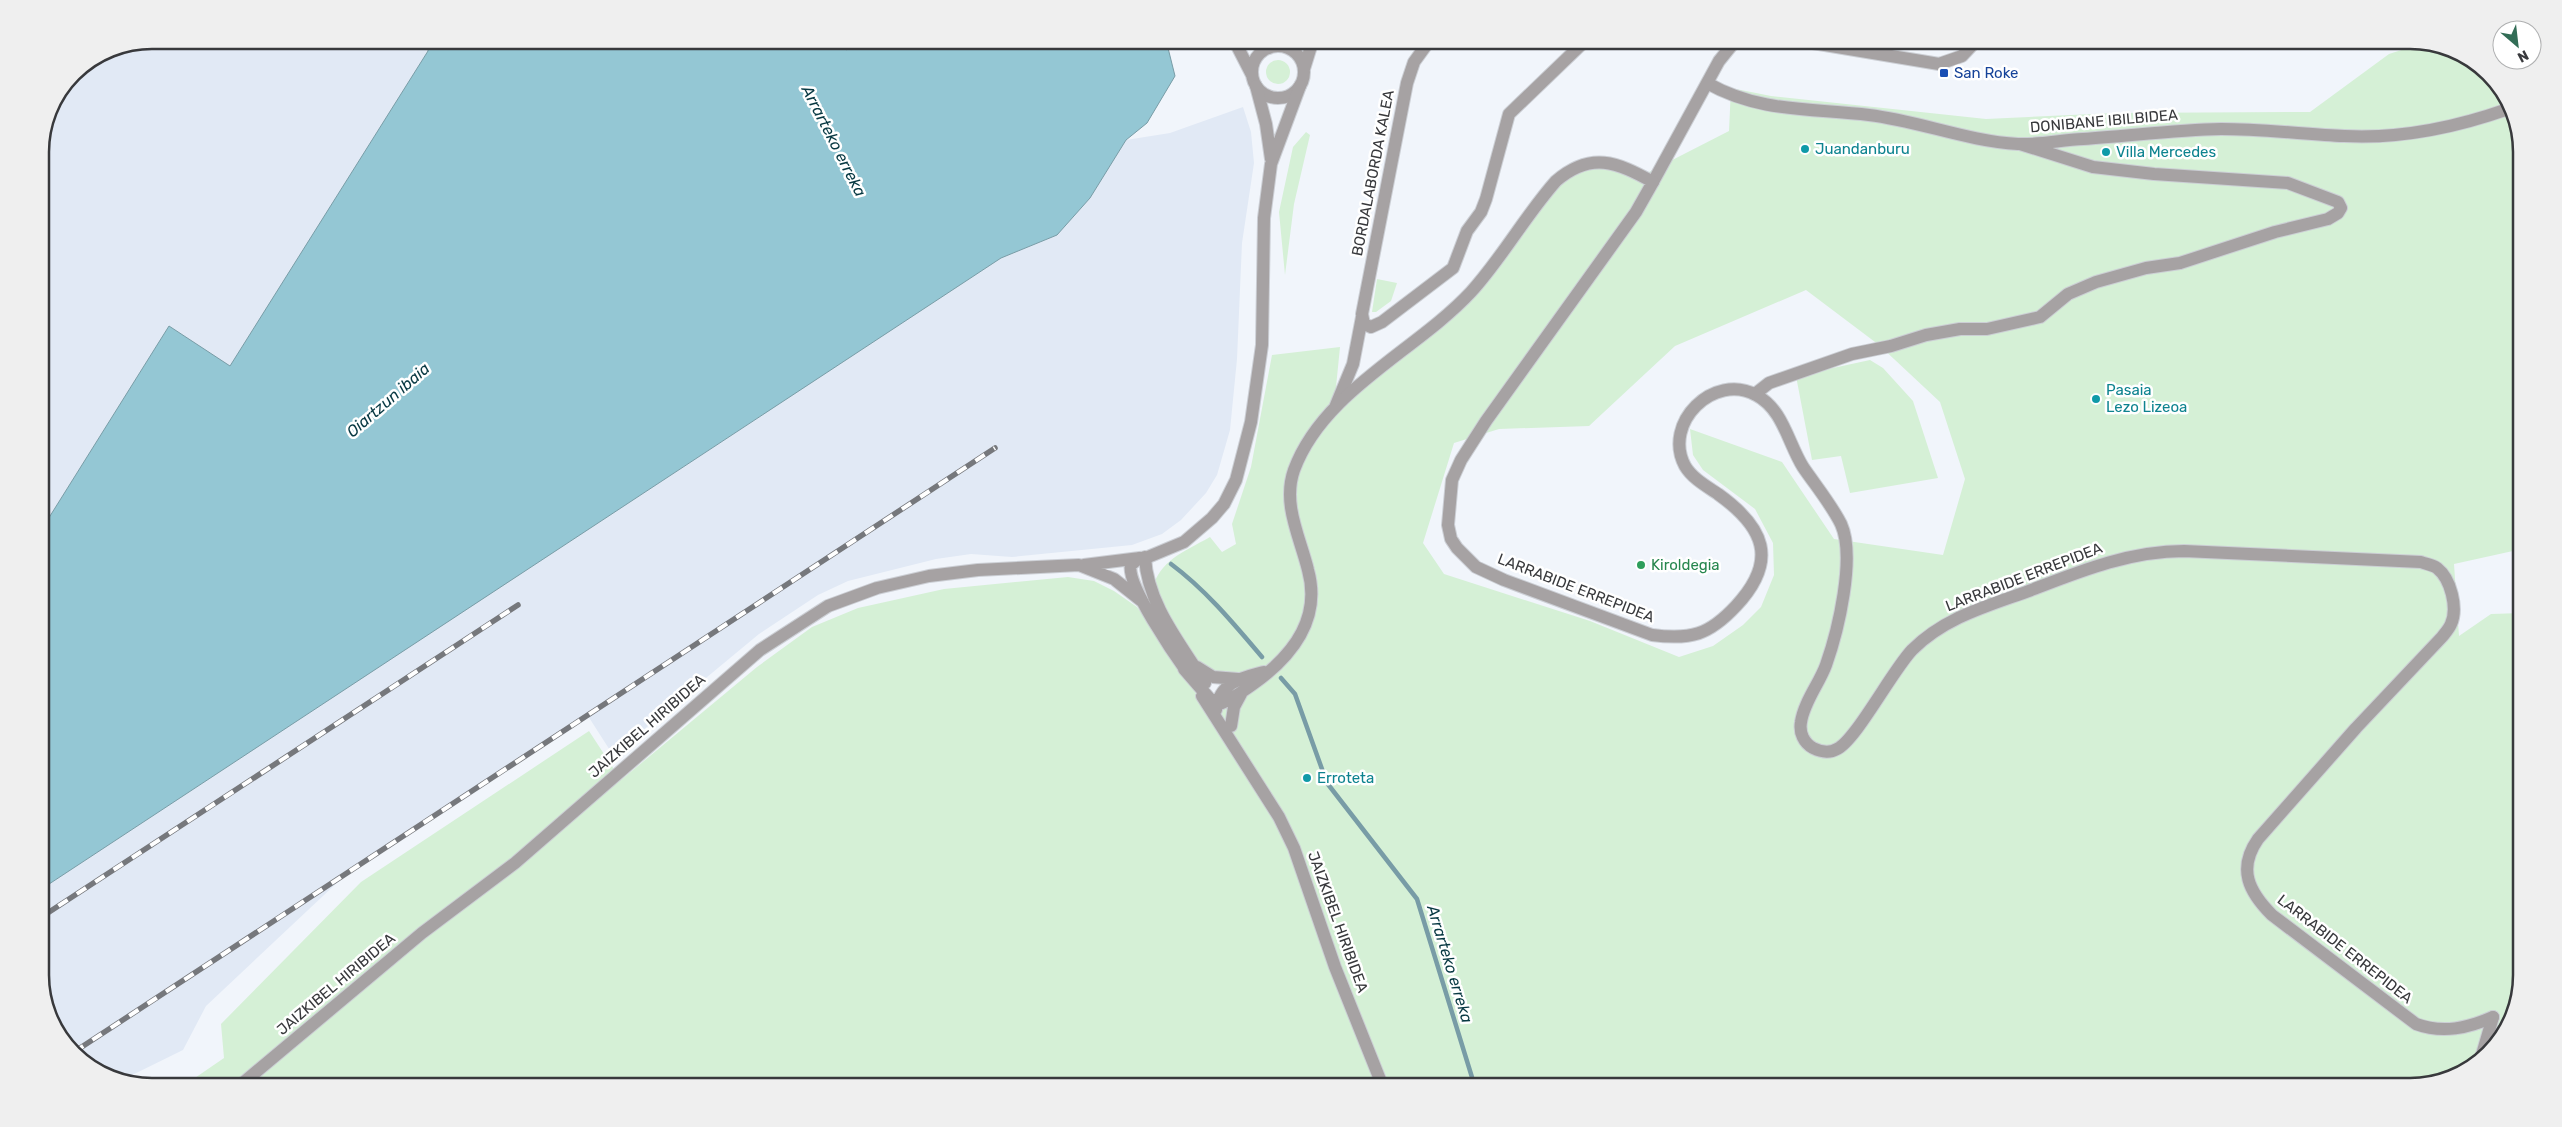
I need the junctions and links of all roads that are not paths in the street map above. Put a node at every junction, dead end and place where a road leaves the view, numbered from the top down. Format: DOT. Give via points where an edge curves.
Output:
graph roads {
  1 [pos="1238,49"];
  2 [pos="1268,49"];
  3 [pos="1295,49"];
  4 [pos="1310,49"];
  5 [pos="1423,49"];
  6 [pos="1577,49"];
  7 [pos="1728,49"];
  8 [pos="1846,49"];
  9 [pos="1971,49"];
  10 [pos="1304,69"];
  11 [pos="1254,80"];
  12 [pos="1706,83"];
  13 [pos="1300,86"];
  14 [pos="2505,110"];
  15 [pos="2020,144"];
  16 [pos="1271,164"];
  17 [pos="1653,182"];
  18 [pos="1364,322"];
  19 [pos="1755,394"];
  20 [pos="1334,408"];
  21 [pos="1142,558"];
  22 [pos="1079,565"];
  23 [pos="1143,602"];
  24 [pos="1187,663"];
  25 [pos="1244,684"];
  26 [pos="1217,702"];
  27 [pos="1216,718"];
  28 [pos="1231,726"];
  29 [pos="1252,773"];
  30 [pos="2484,1047"];
  31 [pos="249,1078"];
  32 [pos="1379,1078"];
  1 -- 11 [label="street"];
  2 -- 11 [label="street" via="1256,59"];
  3 -- 10 [label="street"];
  4 -- 10 [label="street"];
  5 -- 18 [label="street, BORDALABORDA KALEA" via="1414,62 1407,82"];
  6 -- 18 [label="street" via="1509,114 1486,199 1481,212 1466,231 1453,268 1379,324"];
  7 -- 12 [label="street, LARRABIDE ERREPIDEA"];
  8 -- 9 [label="street" via="1930,64 1954,60"];
  10 -- 13 [label="street"];
  11 -- 13 [label="street" via="1269,96 1278,98"];
  11 -- 16 [label="street" via="1266,124"];
  12 -- 15 [label="street, DONIBANE IBILBIDEA" via="1727,94 1798,111 1872,116 1990,142"];
  12 -- 17 [label="street, LARRABIDE ERREPIDEA"];
  13 -- 16 [label="street"];
  14 -- 15 [label="street, DONIBANE IBILBIDEA" via="2459,125 2396,133 2346,136 2214,130"];
  15 -- 19 [label="street" via="2093,167 2288,183 2338,202 2341,208 2328,219 2275,232 2180,263 2146,268 2096,282 2068,294 2040,317 1987,329 1960,329 1926,335 1852,354 1769,383"];
  16 -- 21 [label="street" via="1264,218 1262,345 1251,422 1238,472 1224,504 1204,526 1184,542"];
  17 -- 19 [label="street, LARRABIDE ERREPIDEA" via="1636,212 1461,460 1452,480 1449,499 1451,539 1465,559 1504,580 1652,635 1678,638 1711,628 1750,590 1762,561 1761,546 1758,533 1746,517 1685,466 1679,436 1686,414 1707,398 1730,390"];
  17 -- 20 [label="street" via="1612,163 1583,165 1564,174 1470,293"];
  18 -- 20 [label="street, BORDALABORDA KALEA" via="1351,371"];
  19 -- 30 [label="street, LARRABIDE ERREPIDEA" via="1781,421 1847,539 1847,569 1826,665 1800,724 1806,743 1826,752 1839,749 1851,737 1912,650 1952,620 2116,560 2160,551 2184,551 2421,562 2436,568 2452,594 2454,612 2451,624 2258,839 2246,864 2253,892 2272,915 2416,1024 2428,1028 2464,1028 2493,1017"];
  20 -- 25 [label="street" via="1306,446 1294,472 1290,499 1291,513 1309,571 1312,598 1306,625 1283,661"];
  21 -- 22 [label="street"];
  21 -- 23 [label="street, JAIZKIBEL HIRIBIDEA" via="1134,560 1130,570"];
  21 -- 24 [label="street, JAIZKIBEL HIRIBIDEA" via="1156,602"];
  22 -- 23 [label="street, JAIZKIBEL HIRIBIDEA" via="1114,579"];
  22 -- 31 [label="street, JAIZKIBEL HIRIBIDEA" via="929,576 848,598 808,617 733,672 515,862 422,933"];
  23 -- 24 [label="street, JAIZKIBEL HIRIBIDEA"];
  24 -- 25 [label="street" via="1213,677"];
  24 -- 26 [label="street, JAIZKIBEL HIRIBIDEA" via="1210,700"];
  24 -- 27 [label="street, JAIZKIBEL HIRIBIDEA"];
  25 -- 26 [label="street" via="1225,688"];
  25 -- 28 [label="street" via="1234,706"];
  26 -- 27 [label="street"];
  26 -- 28 [label="street, JAIZKIBEL HIRIBIDEA"];
  27 -- 29 [label="street, JAIZKIBEL HIRIBIDEA"];
  28 -- 29 [label="street, JAIZKIBEL HIRIBIDEA"];
  29 -- 32 [label="street, JAIZKIBEL HIRIBIDEA" via="1294,848 1335,967"];
}
